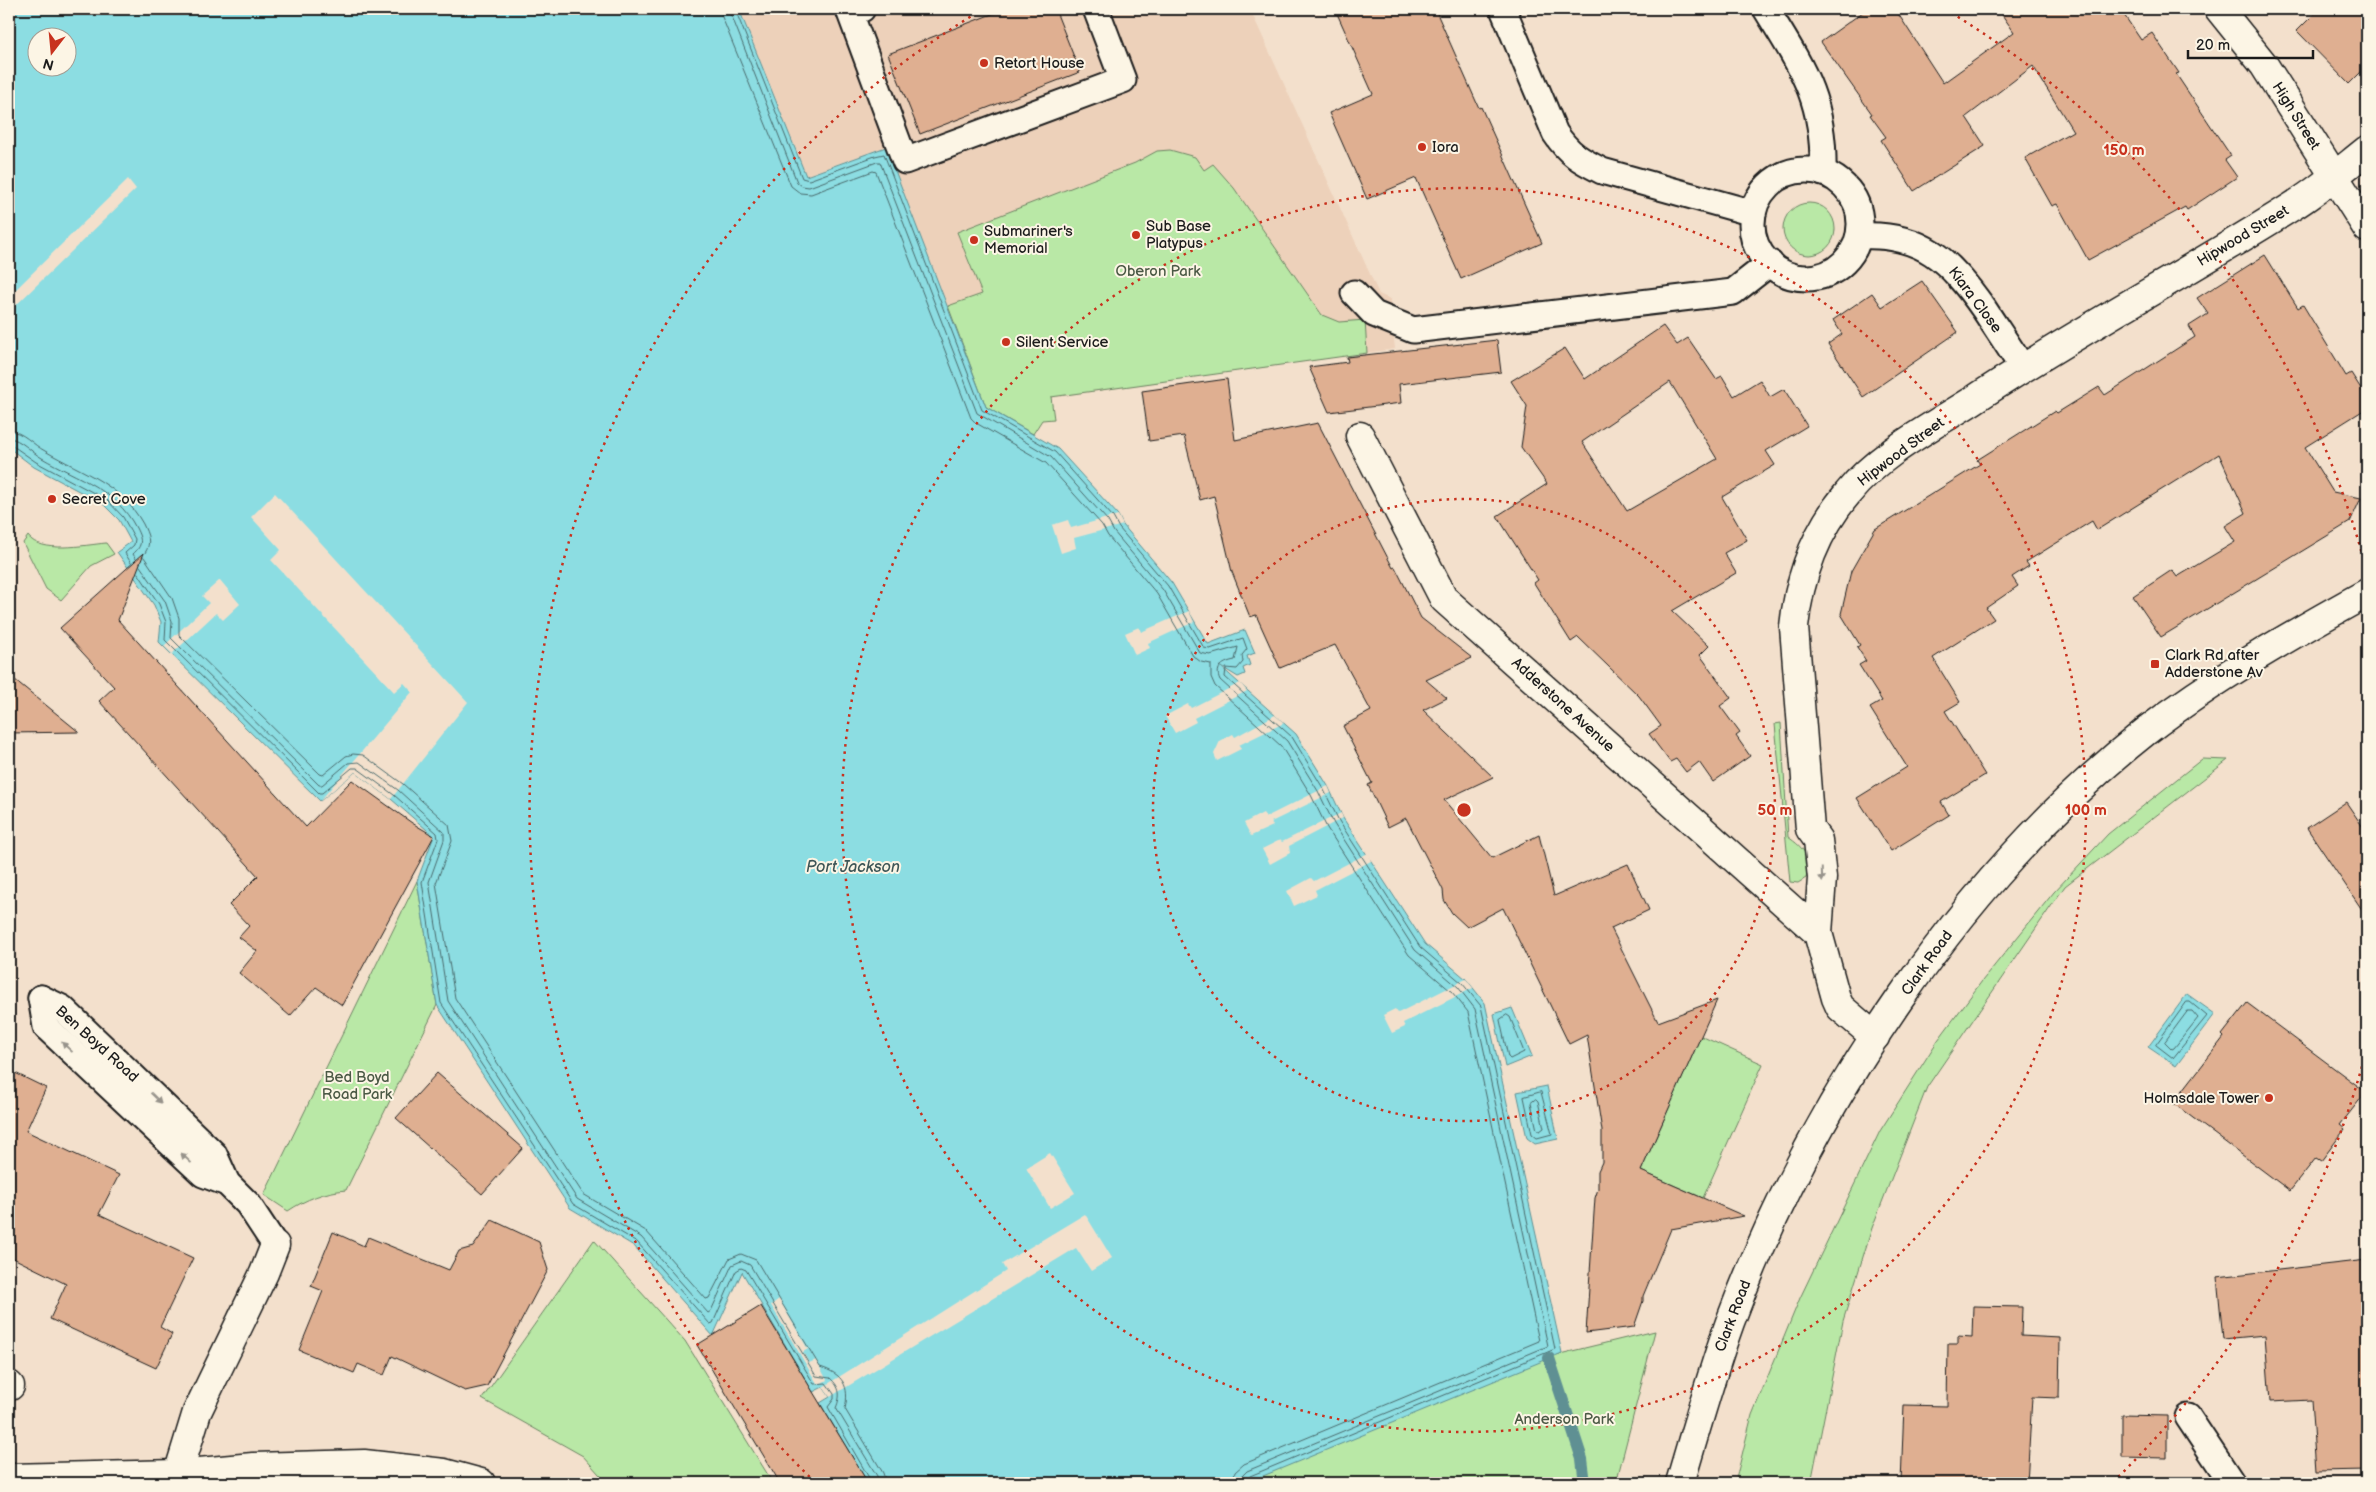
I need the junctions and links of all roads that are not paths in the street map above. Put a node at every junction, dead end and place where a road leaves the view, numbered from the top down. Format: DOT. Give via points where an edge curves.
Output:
graph roads {
  1 [pos="862,9"];
  2 [pos="1096,9"];
  3 [pos="1503,9"];
  4 [pos="1766,9"];
  5 [pos="2219,9"];
  6 [pos="2367,150"];
  7 [pos="1823,172"];
  8 [pos="2334,176"];
  9 [pos="1753,213"];
  10 [pos="2367,228"];
  11 [pos="1859,236"];
  12 [pos="1770,263"];
  13 [pos="1354,293"];
  14 [pos="2022,367"];
  15 [pos="1360,436"];
  16 [pos="2367,593"];
  17 [pos="1818,933"];
  18 [pos="1875,1037"];
  19 [pos="227,1183"];
  20 [pos="275,1245"];
  21 [pos="2188,1417"];
  22 [pos="178,1474"];
  23 [pos="9,1478"];
  24 [pos="480,1483"];
  25 [pos="1680,1483"];
  26 [pos="2232,1483"];
  1 -- 2 [label="lane" via="850,13 905,161 1123,80"];
  3 -- 9 [label="lane" via="1566,150 1602,171"];
  4 -- 7 [label="lane" via="1812,90 1824,145"];
  5 -- 8 [label="street, High Street" via="2264,65"];
  6 -- 8 [label="street, Hipwood Street"];
  7 -- 9 [label="lane" via="1787,173 1771,182 1759,196"];
  7 -- 11 [label="lane" via="1849,191 1860,220"];
  8 -- 10 [label="street, High Street"];
  8 -- 14 [label="street, Hipwood Street" via="2294,206"];
  9 -- 12 [label="lane" via="1755,241"];
  11 -- 12 [label="lane" via="1843,263 1814,277 1798,277"];
  11 -- 14 [label="lane, Kiara Close" via="1901,239 1944,260 1963,279"];
  12 -- 13 [label="lane" via="1733,292 1413,330 1374,314"];
  14 -- 17 [label="street, Hipwood Street, one-way" via="1872,469 1829,518 1816,542 1797,598 1794,627 1810,829 1818,840 1822,878"];
  15 -- 17 [label="street, Adderstone Avenue" via="1444,599"];
  16 -- 18 [label="street, Clark Road" via="2286,638 2189,701 2110,762 2027,841 1950,930"];
  17 -- 18 [label="street, Hipwood Street" via="1840,1007"];
  18 -- 25 [label="street, Clark Road" via="1806,1154 1755,1262 1710,1379"];
  19 -- 19 [label="lane, Ben Boyd Road, one-way" via="203,1174 46,1027 41,998 62,1008 214,1154"];
  19 -- 20 [label="lane, Ben Boyd Road" via="248,1204"];
  20 -- 22 [label="street, Ben Boyd Road" via="197,1412"];
  21 -- 26 [label="lane"];
  22 -- 23 [label="street"];
  22 -- 24 [label="street" via="253,1467 364,1464 444,1473"];
}
